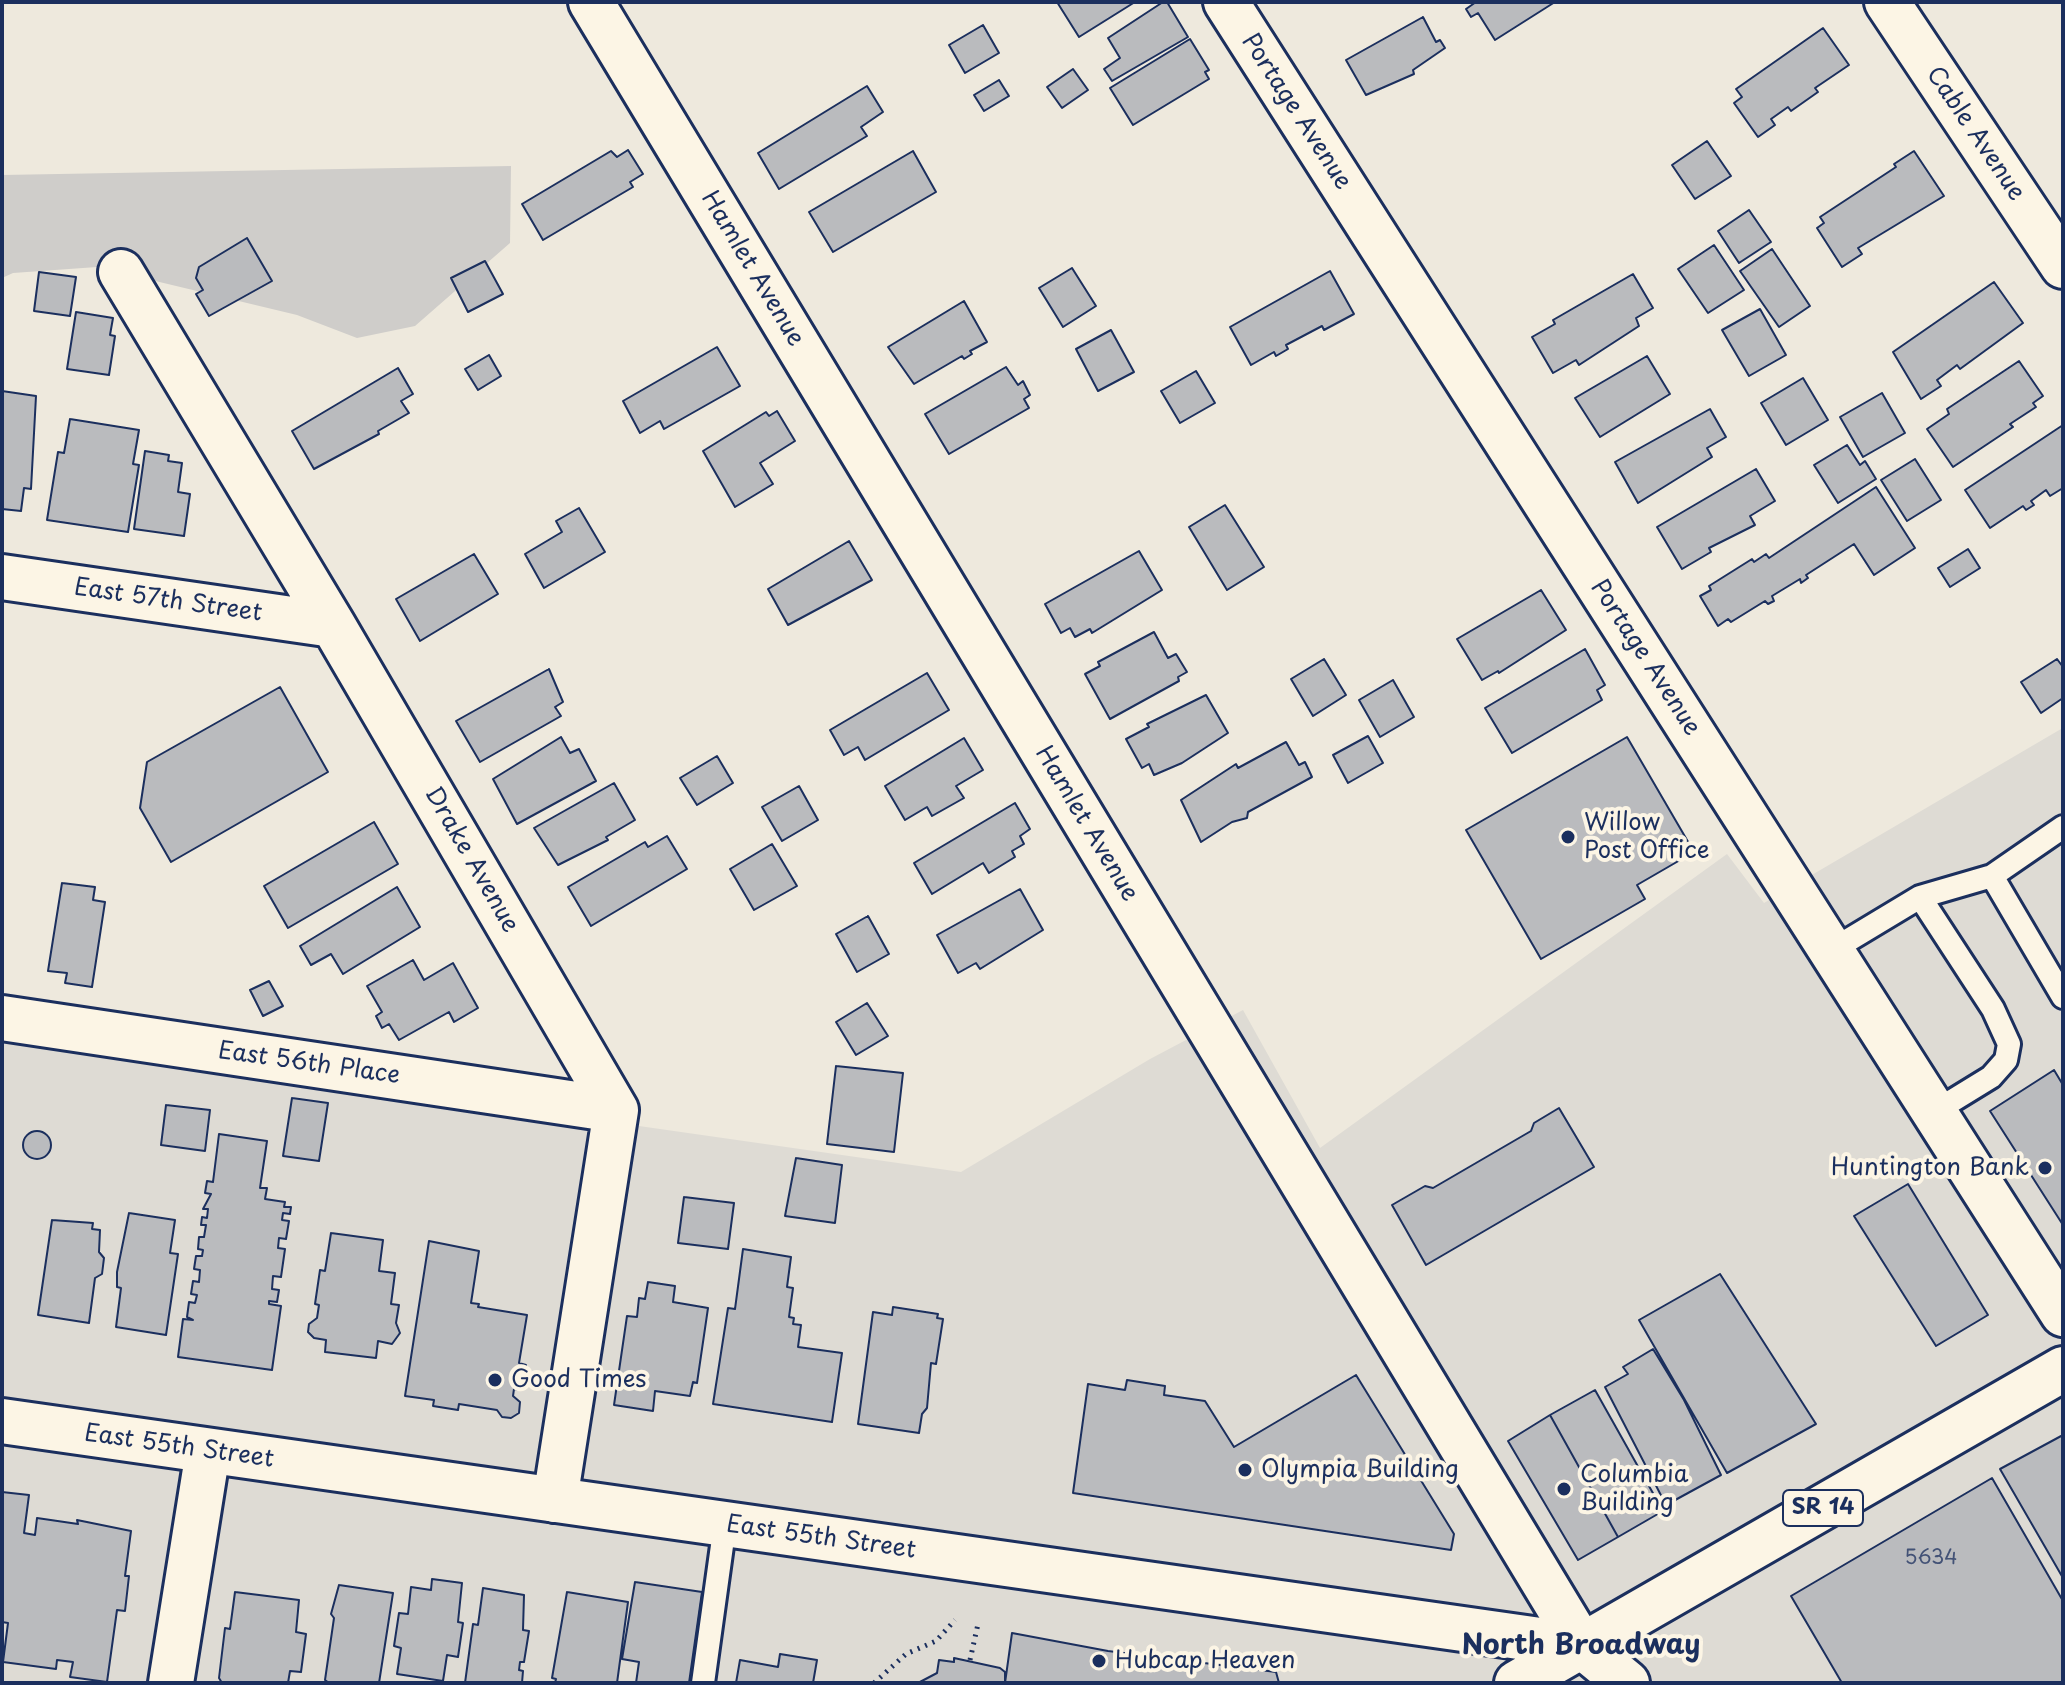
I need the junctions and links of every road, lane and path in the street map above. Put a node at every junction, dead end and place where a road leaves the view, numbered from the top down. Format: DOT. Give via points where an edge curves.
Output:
graph roads {
  1 [pos="591,2"];
  2 [pos="1226,2"];
  3 [pos="1887,2"];
  4 [pos="2063,266"];
  5 [pos="121,272"];
  6 [pos="2,577"];
  7 [pos="333,625"];
  8 [pos="2063,827"];
  9 [pos="1992,876"];
  10 [pos="1920,897"];
  11 [pos="1832,950"];
  12 [pos="2063,997"];
  13 [pos="2,1018"];
  14 [pos="616,1110"];
  15 [pos="1934,1112"];
  16 [pos="2063,1314"];
  17 [pos="2063,1369"];
  18 [pos="2,1421"];
  19 [pos="208,1451"];
  20 [pos="555,1500"];
  21 [pos="725,1524"];
  22 [pos="955,1620"];
  23 [pos="978,1624"];
  24 [pos="1582,1646"];
  25 [pos="970,1660"];
  26 [pos="171,1683"];
  27 [pos="703,1683"];
  28 [pos="874,1683"];
  29 [pos="1517,1683"];
  30 [pos="1627,1683"];
  1 -- 24 [label="street, Hamlet Avenue"];
  2 -- 11 [label="street, Portage Avenue"];
  3 -- 4 [label="street, Cable Avenue"];
  5 -- 7 [label="street, Drake Avenue"];
  6 -- 7 [label="street, East 57th Street"];
  7 -- 14 [label="street, Drake Avenue"];
  8 -- 9 [label="lane"];
  9 -- 10 [label="lane"];
  9 -- 12 [label="lane"];
  10 -- 11 [label="lane"];
  10 -- 15 [label="lane" via="1993,1009 2009,1044 2006,1060 1991,1077"];
  11 -- 15 [label="street, Portage Avenue"];
  13 -- 14 [label="street, East 56th Place"];
  14 -- 20 [label="street"];
  15 -- 16 [label="street, Portage Avenue"];
  17 -- 24 [label="street, SR 14"];
  18 -- 19 [label="street, East 55th Street"];
  19 -- 20 [label="street, East 55th Street"];
  19 -- 26 [label="street"];
  20 -- 21 [label="street, East 55th Street"];
  21 -- 24 [label="street, East 55th Street"];
  21 -- 27 [label="lane"];
  22 -- 28 [label="path" via="936,1641 906,1654"];
  23 -- 25 [label="path"];
  24 -- 29 [label="street, SR 14"];
  24 -- 30 [label="street"];
}
